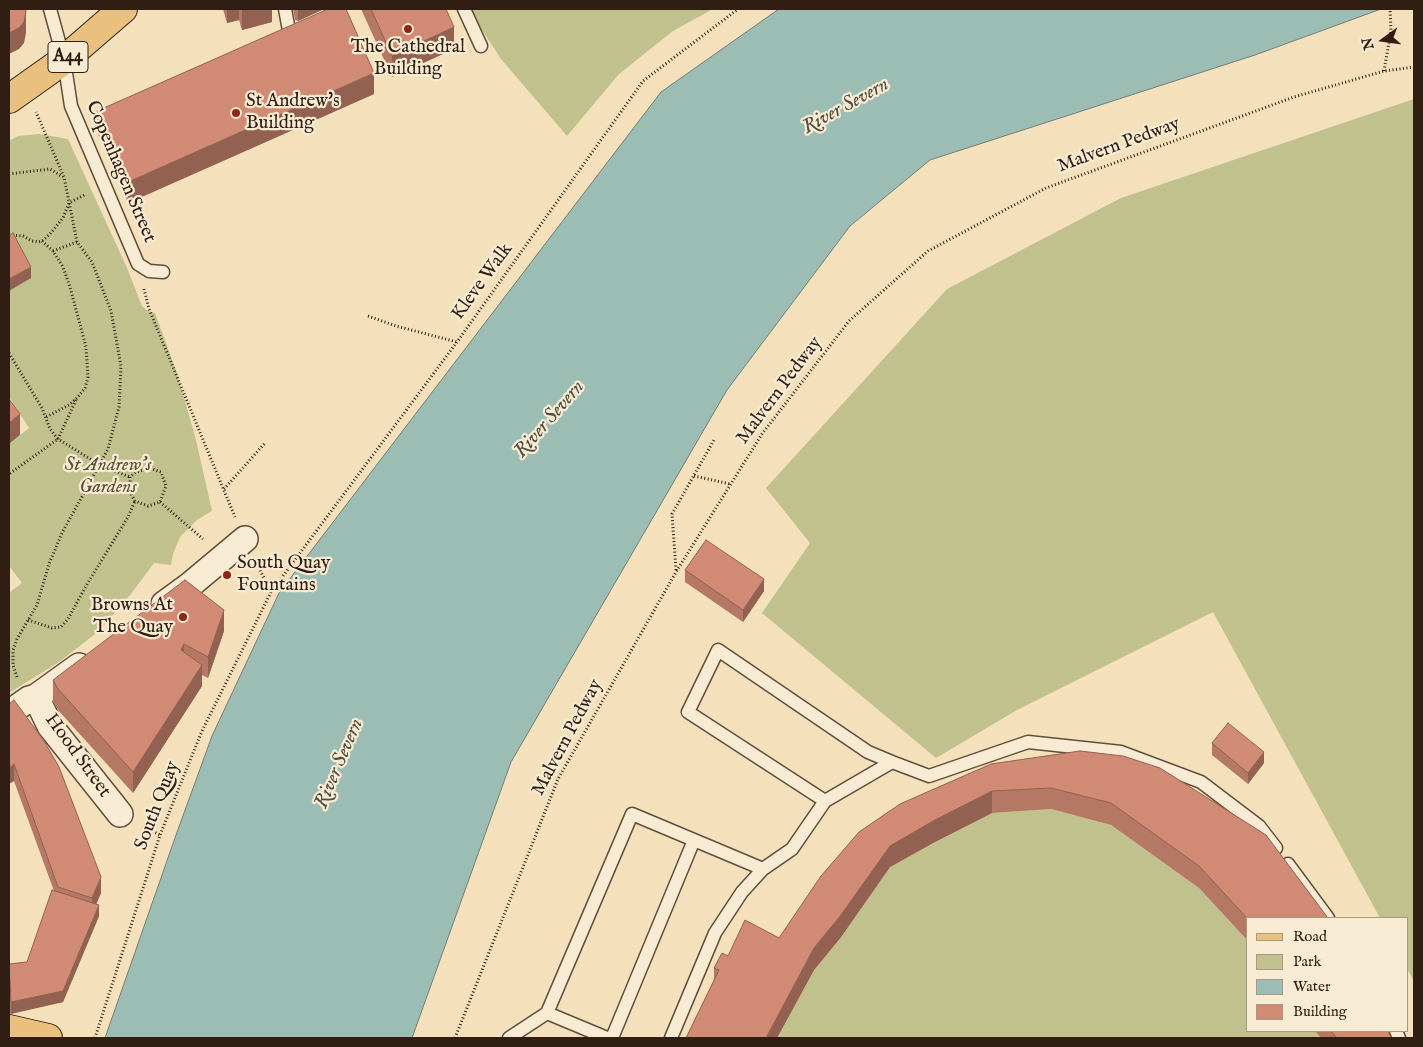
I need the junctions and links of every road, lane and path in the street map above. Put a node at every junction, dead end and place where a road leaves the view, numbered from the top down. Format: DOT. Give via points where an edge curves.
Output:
graph roads {
  1 [pos="50,9"];
  2 [pos="123,9"];
  3 [pos="285,9"];
  4 [pos="464,9"];
  5 [pos="738,9"];
  6 [pos="1390,9"];
  7 [pos="290,36"];
  8 [pos="481,46"];
  9 [pos="64,60"];
  10 [pos="1414,67"];
  11 [pos="1384,71"];
  12 [pos="17,94"];
  13 [pos="9,174"];
  14 [pos="64,177"];
  15 [pos="92,191"];
  16 [pos="69,203"];
  17 [pos="9,235"];
  18 [pos="42,241"];
  19 [pos="77,242"];
  20 [pos="53,251"];
  21 [pos="138,264"];
  22 [pos="163,272"];
  23 [pos="368,316"];
  24 [pos="457,342"];
  25 [pos="9,353"];
  26 [pos="77,398"];
  27 [pos="46,417"];
  28 [pos="58,439"];
  29 [pos="714,440"];
  30 [pos="266,442"];
  31 [pos="100,465"];
  32 [pos="9,474"];
  33 [pos="694,476"];
  34 [pos="130,477"];
  35 [pos="730,484"];
  36 [pos="224,489"];
  37 [pos="135,501"];
  38 [pos="160,502"];
  39 [pos="191,528"];
  40 [pos="244,539"];
  41 [pos="676,572"];
  42 [pos="271,592"];
  43 [pos="145,618"];
  44 [pos="28,620"];
  45 [pos="98,652"];
  46 [pos="33,698"];
  47 [pos="9,713"];
  48 [pos="892,762"];
  49 [pos="824,801"];
  50 [pos="120,814"];
  51 [pos="694,840"];
  52 [pos="763,869"];
  53 [pos="1327,917"];
  54 [pos="547,1013"];
  55 [pos="9,1029"];
  56 [pos="48,1038"];
  57 [pos="95,1038"];
  58 [pos="455,1038"];
  59 [pos="509,1038"];
  60 [pos="606,1038"];
  61 [pos="612,1038"];
  62 [pos="671,1038"];
  1 -- 9 [label="lane, Copenhagen Street"];
  2 -- 9 [label="main road, A44"];
  3 -- 7 [label="lane"];
  4 -- 8 [label="lane"];
  5 -- 24 [label="path, Kleve Walk" via="643,81"];
  6 -- 11 [label="path" via="1391,31"];
  9 -- 12 [label="main road, A44"];
  9 -- 21 [label="lane, Copenhagen Street" via="71,106"];
  10 -- 11 [label="path, Malvern Pedway"];
  11 -- 35 [label="path, Malvern Pedway" via="1294,98 1046,188 928,251 849,321 762,434"];
  12 -- 14 [label="path"];
  13 -- 14 [label="path" via="50,169"];
  14 -- 16 [label="path"];
  15 -- 16 [label="path"];
  16 -- 18 [label="path" via="63,218"];
  16 -- 19 [label="path"];
  17 -- 18 [label="path"];
  18 -- 20 [label="path"];
  19 -- 20 [label="path"];
  19 -- 31 [label="path" via="92,262 104,289 122,366 119,407 108,449"];
  20 -- 26 [label="path" via="63,267 86,346 88,377"];
  21 -- 22 [label="lane, Copenhagen Street" via="149,271"];
  21 -- 36 [label="path" via="149,309"];
  23 -- 24 [label="path"];
  24 -- 42 [label="path, Kleve Walk"];
  25 -- 27 [label="path"];
  26 -- 27 [label="path" via="69,406"];
  26 -- 28 [label="path"];
  27 -- 28 [label="path"];
  28 -- 31 [label="path"];
  28 -- 32 [label="path"];
  29 -- 33 [label="path"];
  30 -- 36 [label="path"];
  31 -- 34 [label="path"];
  31 -- 44 [label="path" via="62,533 37,606"];
  33 -- 35 [label="path"];
  33 -- 41 [label="path" via="672,514"];
  34 -- 37 [label="path" via="130,492"];
  34 -- 38 [label="path" via="150,468 161,472 166,486"];
  35 -- 41 [label="path, Malvern Pedway"];
  36 -- 40 [label="path"];
  37 -- 38 [label="path" via="148,506"];
  37 -- 44 [label="path" via="128,518 61,627 52,628"];
  38 -- 39 [label="path"];
  40 -- 42 [label="path"];
  40 -- 43 [label="street"];
  41 -- 58 [label="path, Malvern Pedway" via="558,779"];
  42 -- 57 [label="path, South Quay" via="202,732 160,835"];
  44 -- 46 [label="path" via="12,650 12,664 16,676"];
  45 -- 46 [label="street"];
  46 -- 47 [label="street"];
  46 -- 50 [label="street, Hood Street" via="50,726"];
  48 -- 49 [label="lane"];
  48 -- 49 [label="lane" via="868,752 718,650 688,712"];
  48 -- 53 [label="lane" via="929,776 1028,742 1121,752 1201,782 1260,826"];
  49 -- 52 [label="lane" via="792,849"];
  51 -- 52 [label="lane"];
  51 -- 54 [label="lane" via="632,814"];
  51 -- 61 [label="lane"];
  52 -- 62 [label="lane" via="742,892 715,933"];
  54 -- 59 [label="lane"];
  54 -- 60 [label="lane"];
  55 -- 56 [label="main road"];
}
